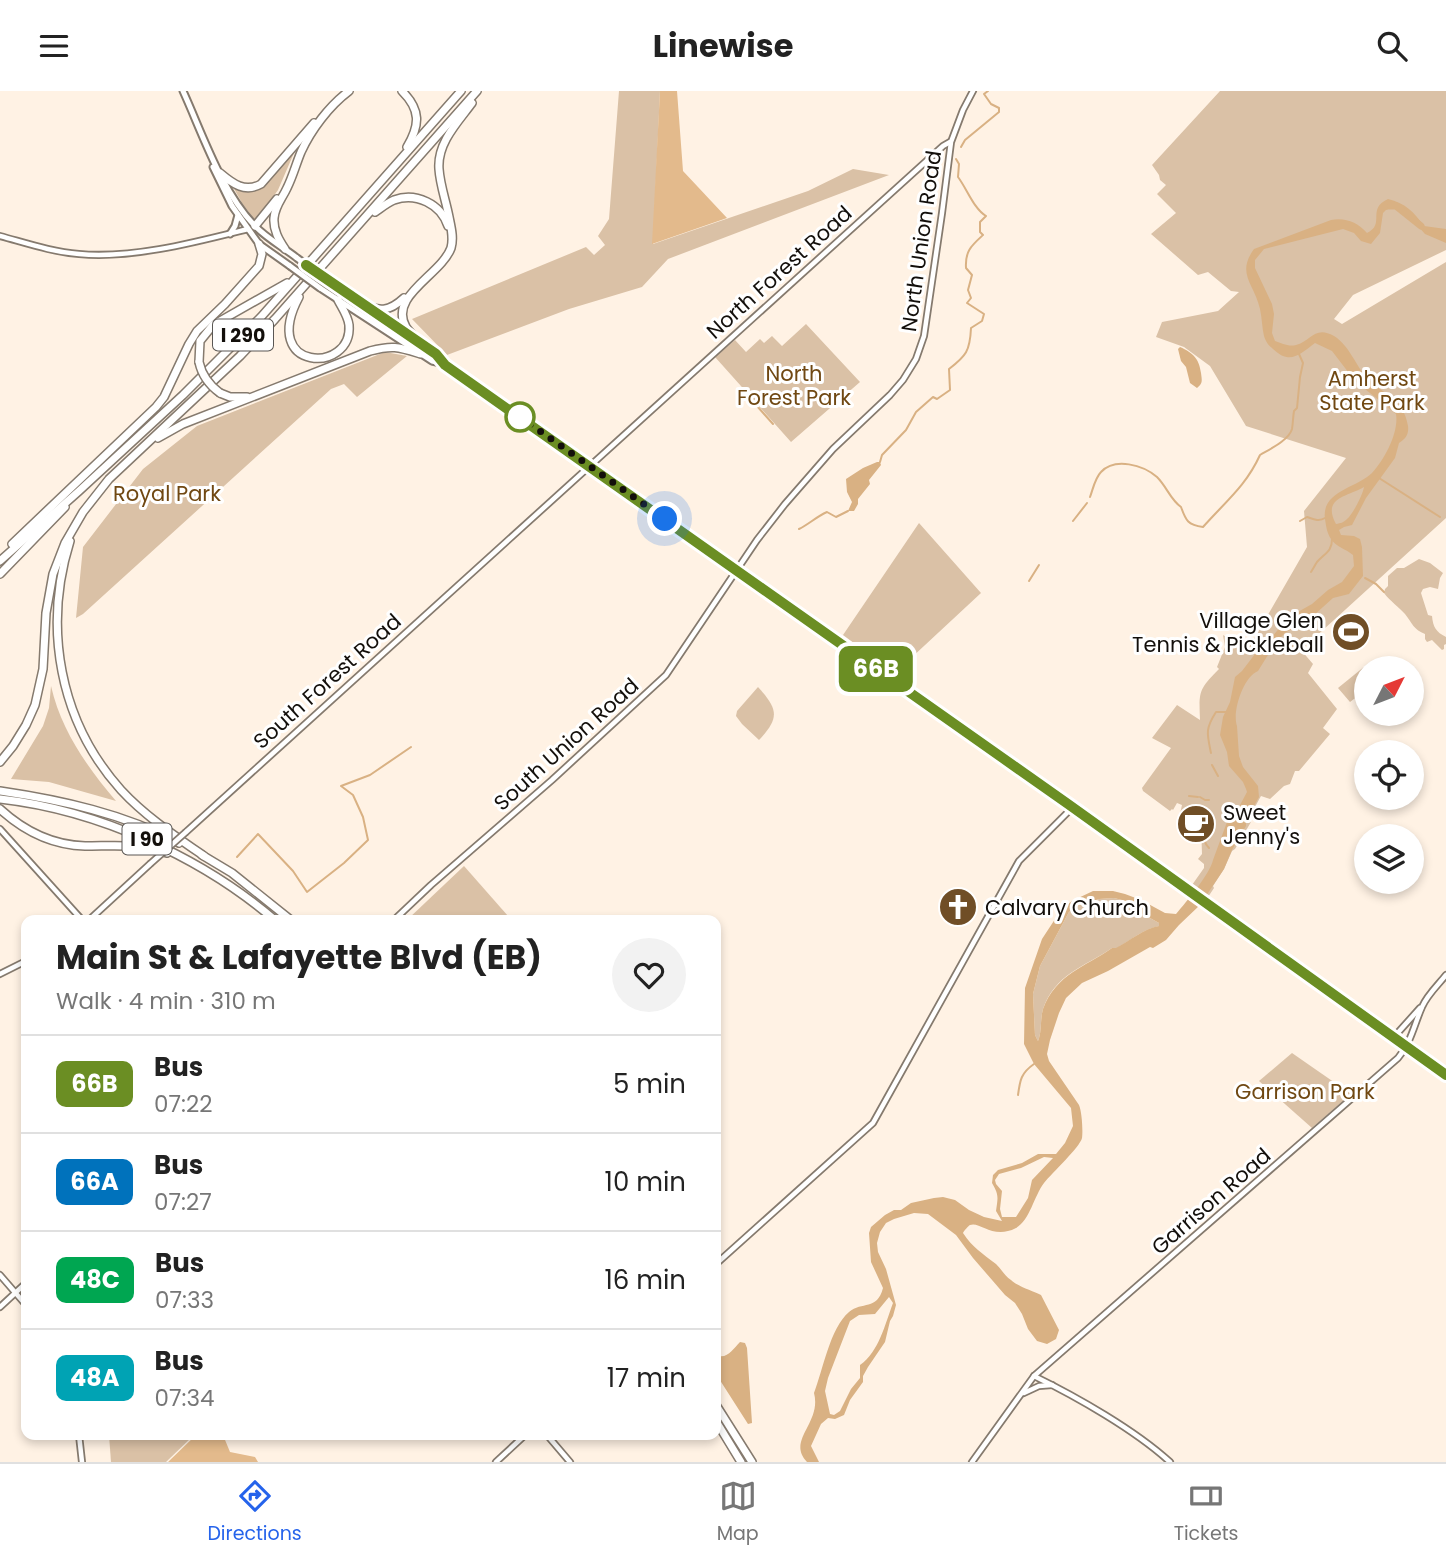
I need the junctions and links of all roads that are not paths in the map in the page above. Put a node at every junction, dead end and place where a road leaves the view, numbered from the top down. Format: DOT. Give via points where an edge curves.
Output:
graph roads {
  1 [pos="183,91"];
  2 [pos="343,91"];
  3 [pos="348,91"];
  4 [pos="402,91"];
  5 [pos="461,91"];
  6 [pos="479,91"];
  7 [pos="973,91"];
  8 [pos="314,123"];
  9 [pos="951,142"];
  10 [pos="207,147"];
  11 [pos="397,163"];
  12 [pos="220,173"];
  13 [pos="232,206"];
  14 [pos="276,206"];
  15 [pos="237,215"];
  16 [pos="363,221"];
  17 [pos="252,228"];
  18 [pos="230,234"];
  19 [pos="0,236"];
  20 [pos="259,244"];
  21 [pos="282,247"];
  22 [pos="301,272"];
  23 [pos="304,287"];
  24 [pos="338,300"];
  25 [pos="361,303"];
  26 [pos="421,343"];
  27 [pos="421,354"];
  28 [pos="445,365"];
  29 [pos="262,394"];
  30 [pos="145,445"];
  31 [pos="589,466"];
  32 [pos="79,491"];
  33 [pos="76,523"];
  34 [pos="0,559"];
  35 [pos="736,570"];
  36 [pos="0,575"];
  37 [pos="0,762"];
  38 [pos="0,791"];
  39 [pos="0,799"];
  40 [pos="1072,808"];
  41 [pos="1,810"];
  42 [pos="0,829"];
  43 [pos="204,856"];
  44 [pos="184,858"];
  45 [pos="79,915"];
  46 [pos="92,915"];
  47 [pos="268,915"];
  48 [pos="284,915"];
  49 [pos="400,915"];
  50 [pos="21,964"];
  51 [pos="0,974"];
  52 [pos="1446,975"];
  53 [pos="1423,1005"];
  54 [pos="1394,1038"];
  55 [pos="1407,1047"];
  56 [pos="1446,1075"];
  57 [pos="721,1260"];
  58 [pos="0,1275"];
  59 [pos="21,1288"];
  60 [pos="16,1292"];
  61 [pos="21,1298"];
  62 [pos="0,1307"];
  63 [pos="1034,1376"];
  64 [pos="1052,1385"];
  65 [pos="1020,1395"];
  66 [pos="721,1413"];
  67 [pos="721,1429"];
  68 [pos="80,1440"];
  69 [pos="520,1440"];
  70 [pos="551,1440"];
  71 [pos="82,1462"];
  72 [pos="496,1462"];
  73 [pos="570,1462"];
  74 [pos="741,1462"];
  75 [pos="752,1462"];
  76 [pos="972,1462"];
  77 [pos="1170,1462"];
  1 -- 10 [label="main road"];
  2 -- 8 [label="highway"];
  3 -- 14 [label="highway" via="308,140"];
  4 -- 11 [label="highway" via="414,106 417,124"];
  5 -- 11 [label="highway, I 290"];
  6 -- 16 [label="highway, I 290"];
  6 -- 26 [label="highway" via="440,153 439,173 452,246 404,304 404,324"];
  7 -- 9 [label="street"];
  8 -- 12 [label="highway" via="256,187 243,188"];
  8 -- 17 [label="highway" via="297,151 284,188"];
  9 -- 31 [label="street, North Forest Road"];
  9 -- 35 [label="street, North Union Road" via="924,336 916,359 890,395 814,469"];
  10 -- 12 [label="main road"];
  10 -- 13 [label="main road"];
  11 -- 22 [label="highway, I 290"];
  12 -- 17 [label="main road"];
  13 -- 15 [label="main road"];
  13 -- 17 [label="main road"];
  14 -- 17 [label="highway"];
  14 -- 21 [label="highway" via="274,224"];
  15 -- 17 [label="main road"];
  15 -- 18 [label="main road"];
  16 -- 23 [label="highway, I 290"];
  16 -- 25 [label="highway" via="391,201 417,199 442,214 449,235 444,256 397,304 374,309"];
  17 -- 18 [label="street"];
  17 -- 20 [label="main road"];
  17 -- 21 [label="main road"];
  18 -- 19 [label="street" via="100,255 64,253"];
  20 -- 24 [label="main road, bridge"];
  20 -- 34 [label="highway" via="260,266 197,331 156,407"];
  21 -- 25 [label="main road, bridge"];
  22 -- 29 [label="highway, bridge" via="213,325 200,341 199,362 214,389 230,397"];
  22 -- 32 [label="highway, I 290" via="183,395"];
  23 -- 24 [label="highway" via="290,313 288,333 308,358 328,357 346,341 349,323"];
  23 -- 30 [label="highway, I 290" via="240,356"];
  24 -- 27 [label="main road"];
  25 -- 26 [label="main road"];
  26 -- 28 [label="main road"];
  27 -- 28 [label="main road"];
  27 -- 29 [label="highway" via="388,346"];
  28 -- 31 [label="main road"];
  29 -- 30 [label="highway" via="183,424"];
  30 -- 33 [label="highway, I 290" via="103,486"];
  31 -- 35 [label="main road"];
  31 -- 46 [label="street, South Forest Road, bridge"];
  32 -- 34 [label="highway"];
  32 -- 36 [label="highway"];
  33 -- 37 [label="highway" via="53,574 44,669 35,705"];
  33 -- 43 [label="highway" via="57,603 59,661 73,709 93,751 120,789"];
  35 -- 40 [label="main road"];
  35 -- 49 [label="street, South Union Road" via="661,680"];
  38 -- 43 [label="highway, I 90" via="42,797 127,820"];
  39 -- 44 [label="highway, I 90" via="93,820"];
  40 -- 54 [label="main road"];
  40 -- 57 [label="street" via="1019,861 873,1123"];
  41 -- 44 [label="highway" via="21,827 53,841 81,846 139,845"];
  42 -- 45 [label="street"];
  43 -- 48 [label="highway, I 90"];
  44 -- 47 [label="highway, I 90"];
  50 -- 51 [label="street"];
  52 -- 53 [label="street"];
  53 -- 54 [label="street"];
  53 -- 55 [label="street"];
  54 -- 55 [label="main road"];
  55 -- 56 [label="main road"];
  55 -- 63 [label="street, Garrison Road"];
  58 -- 60 [label="street"];
  59 -- 60 [label="street"];
  60 -- 61 [label="street"];
  60 -- 62 [label="street"];
  63 -- 64 [label="street"];
  63 -- 65 [label="street, Garrison Road"];
  64 -- 65 [label="street"];
  64 -- 77 [label="street"];
  65 -- 76 [label="street, Garrison Road"];
  66 -- 75 [label="highway"];
  67 -- 74 [label="highway"];
  68 -- 71 [label="street"];
  69 -- 72 [label="street"];
  70 -- 73 [label="street"];
}
